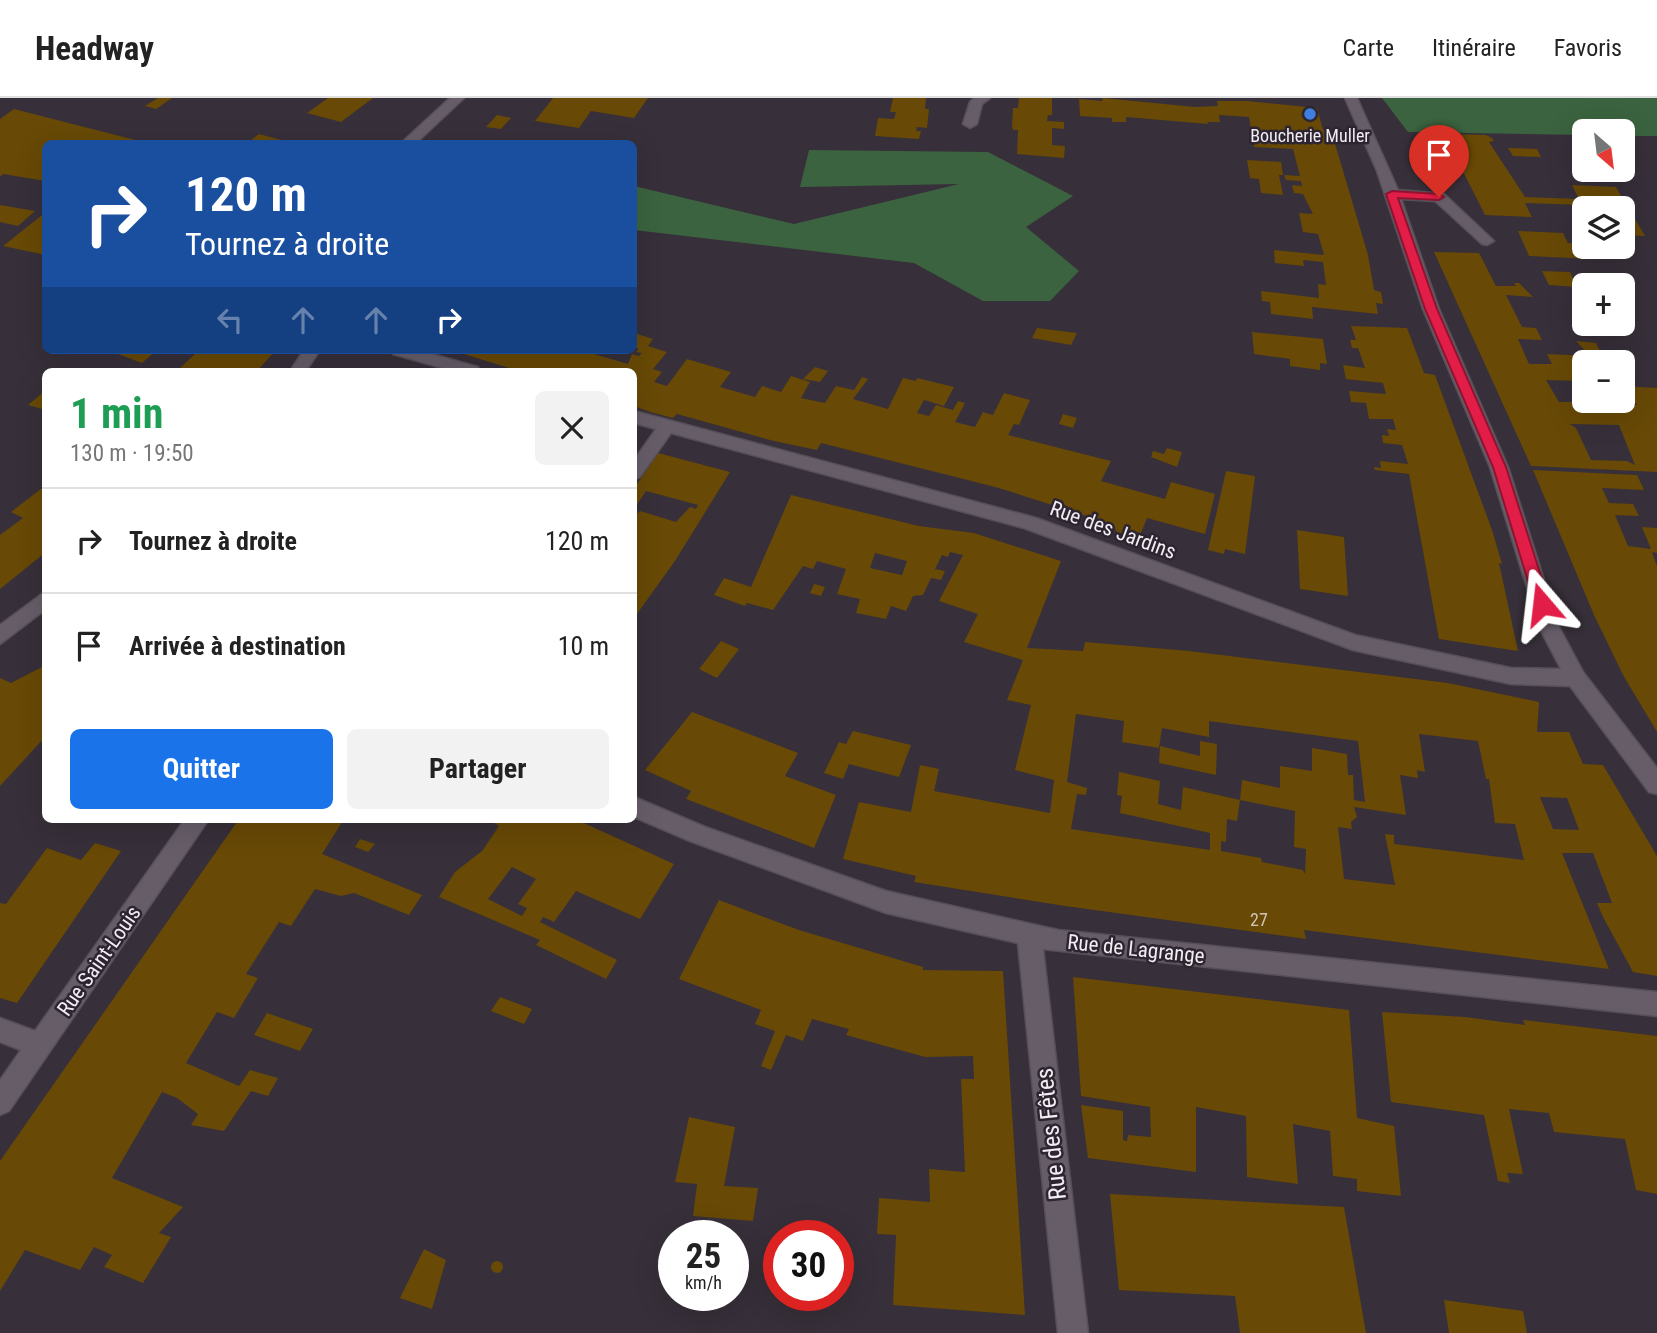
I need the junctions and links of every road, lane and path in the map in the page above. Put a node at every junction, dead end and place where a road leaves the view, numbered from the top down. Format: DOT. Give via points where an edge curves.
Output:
graph roads {
  1 [pos="458,98"];
  2 [pos="984,98"];
  3 [pos="1351,98"];
  4 [pos="970,124"];
  5 [pos="411,140"];
  6 [pos="1392,194"];
  7 [pos="1487,241"];
  8 [pos="413,354"];
  9 [pos="462,368"];
  10 [pos="637,418"];
  11 [pos="666,427"];
  12 [pos="637,469"];
  13 [pos="42,601"];
  14 [pos="0,636"];
  15 [pos="1576,678"];
  16 [pos="1657,785"];
  17 [pos="637,808"];
  18 [pos="195,823"];
  19 [pos="1029,935"];
  20 [pos="1657,1004"];
  21 [pos="0,1030"];
  22 [pos="40,1045"];
  23 [pos="0,1102"];
  24 [pos="1073,1333"];
  1 -- 5 [label="street"];
  2 -- 4 [label="street" via="976,102"];
  3 -- 6 [label="street"];
  6 -- 7 [label="street" via="1439,197"];
  6 -- 15 [label="street" via="1431,309 1499,467 1549,627"];
  8 -- 9 [label="street"];
  10 -- 11 [label="street, Rue des Jardins"];
  11 -- 12 [label="street"];
  11 -- 15 [label="street, Rue des Jardins" via="1029,523 1353,642 1511,676"];
  13 -- 14 [label="street"];
  15 -- 16 [label="street"];
  17 -- 19 [label="street, Rue de Lagrange" via="886,902"];
  18 -- 22 [label="street, Rue Saint-Louis"];
  19 -- 20 [label="street, Rue de Lagrange"];
  19 -- 24 [label="street, Rue des Fêtes"];
  21 -- 22 [label="street"];
  22 -- 23 [label="street, Rue Saint-Louis"];
}
